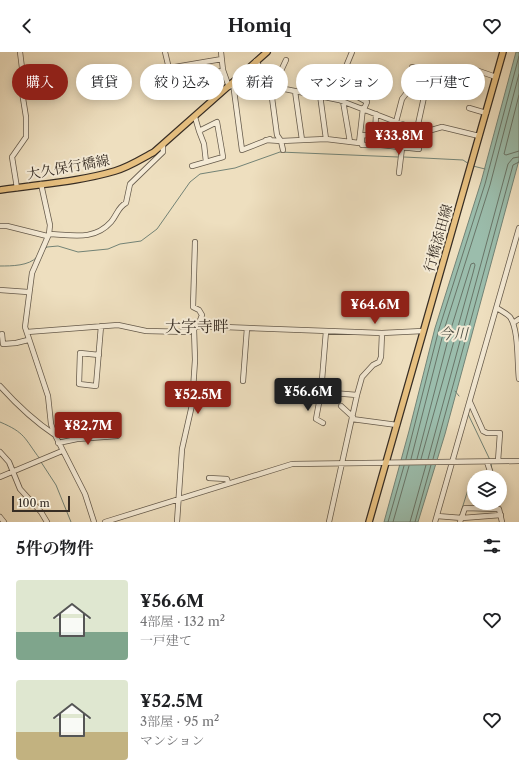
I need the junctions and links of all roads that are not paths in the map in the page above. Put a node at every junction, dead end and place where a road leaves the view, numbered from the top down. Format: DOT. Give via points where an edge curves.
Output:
graph roads {
  1 [pos="20,52"];
  2 [pos="166,52"];
  3 [pos="221,52"];
  4 [pos="267,52"];
  5 [pos="352,52"];
  6 [pos="502,52"];
  7 [pos="222,59"];
  8 [pos="286,60"];
  9 [pos="256,61"];
  10 [pos="168,64"];
  11 [pos="193,64"];
  12 [pos="222,64"];
  13 [pos="258,64"];
  14 [pos="284,64"];
  15 [pos="224,72"];
  16 [pos="485,73"];
  17 [pos="496,77"];
  18 [pos="231,85"];
  19 [pos="288,90"];
  20 [pos="295,91"];
  21 [pos="272,100"];
  22 [pos="321,100"];
  23 [pos="339,100"];
  24 [pos="343,101"];
  25 [pos="364,108"];
  26 [pos="469,108"];
  27 [pos="486,113"];
  28 [pos="376,114"];
  29 [pos="195,117"];
  30 [pos="396,122"];
  31 [pos="418,129"];
  32 [pos="199,131"];
  33 [pos="394,132"];
  34 [pos="375,136"];
  35 [pos="479,136"];
  36 [pos="382,137"];
  37 [pos="394,138"];
  38 [pos="326,139"];
  39 [pos="402,139"];
  40 [pos="302,140"];
  41 [pos="281,141"];
  42 [pos="350,142"];
  43 [pos="163,145"];
  44 [pos="381,145"];
  45 [pos="402,148"];
  46 [pos="419,149"];
  47 [pos="283,150"];
  48 [pos="206,162"];
  49 [pos="192,166"];
  50 [pos="399,173"];
  51 [pos="41,184"];
  52 [pos="17,188"];
  53 [pos="0,190"];
  54 [pos="0,226"];
  55 [pos="519,228"];
  56 [pos="48,235"];
  57 [pos="195,242"];
  58 [pos="0,290"];
  59 [pos="28,292"];
  60 [pos="496,308"];
  61 [pos="519,320"];
  62 [pos="514,323"];
  63 [pos="101,326"];
  64 [pos="198,326"];
  65 [pos="248,328"];
  66 [pos="194,329"];
  67 [pos="326,331"];
  68 [pos="423,331"];
  69 [pos="27,332"];
  70 [pos="2,334"];
  71 [pos="382,334"];
  72 [pos="28,340"];
  73 [pos="99,355"];
  74 [pos="518,359"];
  75 [pos="519,378"];
  76 [pos="244,381"];
  77 [pos="0,386"];
  78 [pos="321,392"];
  79 [pos="358,395"];
  80 [pos="469,402"];
  81 [pos="341,406"];
  82 [pos="352,418"];
  83 [pos="323,423"];
  84 [pos="397,425"];
  85 [pos="55,435"];
  86 [pos="117,436"];
  87 [pos="58,444"];
  88 [pos="62,451"];
  89 [pos="0,452"];
  90 [pos="491,461"];
  91 [pos="519,461"];
  92 [pos="342,463"];
  93 [pos="388,463"];
  94 [pos="451,463"];
  95 [pos="492,470"];
  96 [pos="13,471"];
  97 [pos="0,477"];
  98 [pos="209,478"];
  99 [pos="228,483"];
  100 [pos="178,499"];
  101 [pos="467,508"];
  102 [pos="499,510"];
  103 [pos="500,515"];
  104 [pos="437,516"];
  105 [pos="0,517"];
  106 [pos="461,520"];
  107 [pos="4,522"];
  108 [pos="47,522"];
  109 [pos="94,522"];
  110 [pos="105,522"];
  111 [pos="177,522"];
  112 [pos="329,522"];
  113 [pos="369,522"];
  114 [pos="436,522"];
  115 [pos="502,522"];
  1 -- 52 [label="street" via="26,138 12,157"];
  2 -- 10 [label="street"];
  3 -- 7 [label="street"];
  4 -- 9 [label="main road, 大久保行橋線"];
  5 -- 25 [label="street" via="338,86 368,102"];
  6 -- 17 [label="main road, 行橋添田線"];
  7 -- 11 [label="street"];
  7 -- 12 [label="street"];
  8 -- 14 [label="street"];
  9 -- 13 [label="street"];
  9 -- 18 [label="main road, 大久保行橋線"];
  15 -- 18 [label="street"];
  16 -- 17 [label="street"];
  17 -- 27 [label="main road, 行橋添田線"];
  18 -- 29 [label="main road, 大久保行橋線"];
  18 -- 41 [label="street" via="242,150 268,139"];
  19 -- 20 [label="street"];
  20 -- 40 [label="street"];
  21 -- 41 [label="street" via="277,135"];
  22 -- 38 [label="street"];
  23 -- 24 [label="street"];
  24 -- 25 [label="street"];
  24 -- 42 [label="street"];
  25 -- 28 [label="street"];
  25 -- 42 [label="street" via="359,143"];
  26 -- 27 [label="street"];
  27 -- 35 [label="main road, 行橋添田線"];
  28 -- 30 [label="street"];
  28 -- 34 [label="street"];
  29 -- 32 [label="street"];
  29 -- 43 [label="main road, 大久保行橋線"];
  30 -- 31 [label="street"];
  30 -- 31 [label="street" via="402,99 409,90 412,67 428,69"];
  31 -- 35 [label="street" via="428,131 442,127"];
  31 -- 39 [label="street" via="419,140"];
  32 -- 48 [label="street" via="204,144"];
  32 -- 48 [label="street" via="217,122 223,157"];
  33 -- 37 [label="street"];
  34 -- 36 [label="street"];
  34 -- 44 [label="street" via="362,136 362,145"];
  35 -- 68 [label="main road, 行橋添田線"];
  36 -- 37 [label="street"];
  36 -- 44 [label="street"];
  37 -- 39 [label="street"];
  38 -- 40 [label="street"];
  38 -- 42 [label="street"];
  39 -- 45 [label="street"];
  40 -- 41 [label="street"];
  41 -- 47 [label="street"];
  43 -- 51 [label="main road, 大久保行橋線" via="116,171"];
  43 -- 56 [label="street" via="163,152 130,184 126,203 120,206 115,217 101,231 86,236"];
  44 -- 45 [label="street"];
  45 -- 46 [label="street"];
  45 -- 50 [label="street"];
  48 -- 49 [label="street"];
  51 -- 52 [label="main road, 大久保行橋線"];
  51 -- 56 [label="street" via="50,225"];
  52 -- 53 [label="main road, 大久保行橋線"];
  54 -- 56 [label="street"];
  55 -- 60 [label="street"];
  56 -- 59 [label="street" via="32,273"];
  57 -- 64 [label="street" via="193,307 201,312"];
  58 -- 59 [label="street"];
  59 -- 69 [label="street" via="25,327"];
  60 -- 62 [label="street" via="510,317"];
  60 -- 80 [label="street"];
  61 -- 62 [label="street"];
  62 -- 74 [label="street"];
  63 -- 66 [label="street" via="118,325 146,331 189,332"];
  63 -- 69 [label="street"];
  63 -- 73 [label="street"];
  64 -- 65 [label="street"];
  64 -- 66 [label="street"];
  65 -- 67 [label="street"];
  65 -- 76 [label="street"];
  66 -- 100 [label="street" via="192,405 182,449"];
  67 -- 71 [label="street"];
  67 -- 78 [label="street"];
  68 -- 71 [label="street"];
  68 -- 84 [label="main road, 行橋添田線"];
  69 -- 72 [label="street"];
  70 -- 72 [label="street" via="3,344"];
  71 -- 79 [label="street" via="381,357 362,378"];
  72 -- 85 [label="street" via="48,396"];
  73 -- 73 [label="street" via="96,386 79,384 80,353"];
  74 -- 75 [label="street"];
  77 -- 85 [label="street" via="22,410"];
  78 -- 79 [label="street"];
  78 -- 83 [label="street" via="316,419"];
  79 -- 82 [label="street"];
  80 -- 90 [label="street" via="483,431 500,433"];
  80 -- 94 [label="street"];
  81 -- 82 [label="street"];
  82 -- 84 [label="street"];
  82 -- 92 [label="street"];
  84 -- 93 [label="main road, 行橋添田線"];
  85 -- 87 [label="street"];
  86 -- 87 [label="street" via="77,439"];
  87 -- 88 [label="street"];
  88 -- 96 [label="street"];
  88 -- 109 [label="street" via="85,494"];
  89 -- 96 [label="street"];
  90 -- 91 [label="street"];
  90 -- 94 [label="street"];
  90 -- 95 [label="street"];
  92 -- 93 [label="street"];
  92 -- 99 [label="street" via="286,465"];
  92 -- 112 [label="street"];
  93 -- 94 [label="street"];
  93 -- 113 [label="main road, 行橋添田線"];
  94 -- 104 [label="street"];
  96 -- 97 [label="street"];
  96 -- 108 [label="street" via="20,489"];
  98 -- 99 [label="street" via="227,479"];
  99 -- 100 [label="street"];
  100 -- 110 [label="street"];
  100 -- 111 [label="street"];
  101 -- 106 [label="street"];
  102 -- 103 [label="street"];
  103 -- 106 [label="street"];
  103 -- 115 [label="street"];
  104 -- 106 [label="street"];
  104 -- 114 [label="street"];
  105 -- 107 [label="street"];
}
